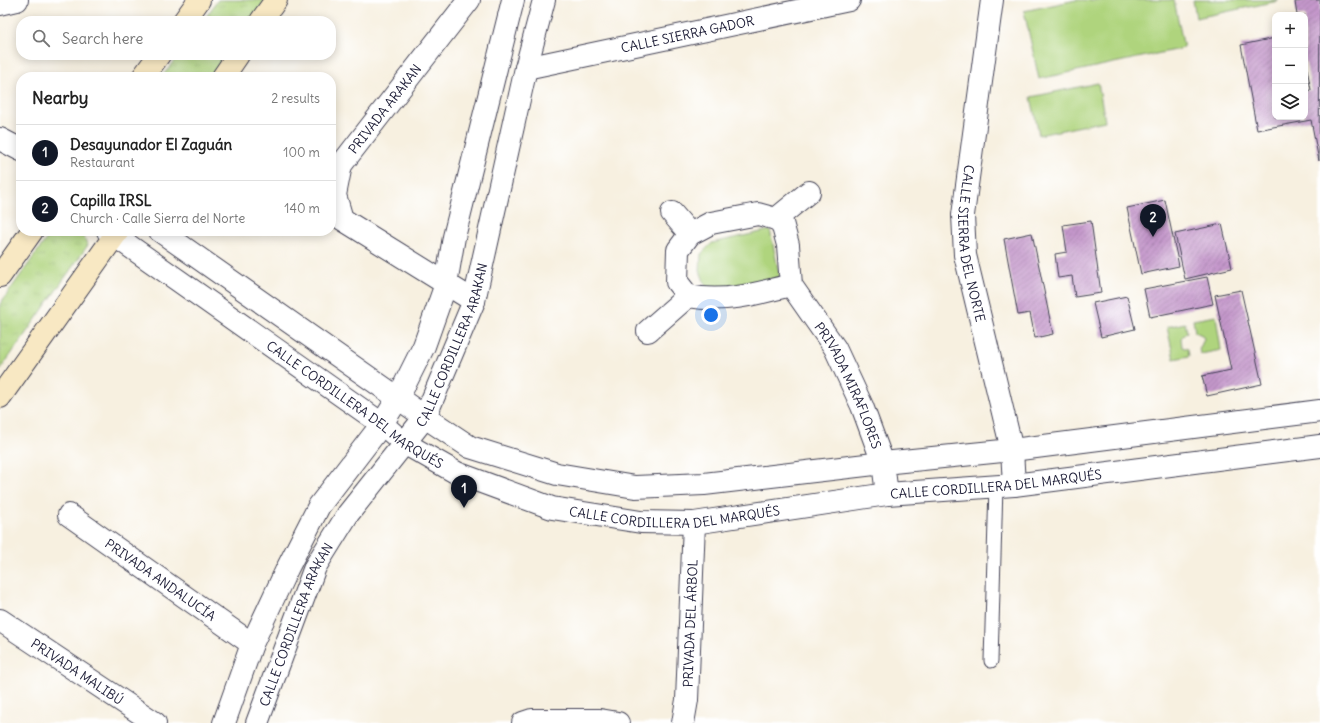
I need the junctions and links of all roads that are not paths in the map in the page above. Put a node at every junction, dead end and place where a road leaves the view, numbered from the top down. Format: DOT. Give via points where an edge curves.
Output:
graph roads {
  1 [pos="17,0"];
  2 [pos="199,0"];
  3 [pos="276,0"];
  4 [pos="469,0"];
  5 [pos="514,0"];
  6 [pos="544,0"];
  7 [pos="849,0"];
  8 [pos="992,0"];
  9 [pos="0,4"];
  10 [pos="188,16"];
  11 [pos="265,16"];
  12 [pos="155,60"];
  13 [pos="235,60"];
  14 [pos="526,68"];
  15 [pos="147,72"];
  16 [pos="226,72"];
  17 [pos="0,139"];
  18 [pos="16,147"];
  19 [pos="336,190"];
  20 [pos="809,192"];
  21 [pos="336,198"];
  22 [pos="672,213"];
  23 [pos="776,218"];
  24 [pos="690,234"];
  25 [pos="28,236"];
  26 [pos="112,236"];
  27 [pos="118,236"];
  28 [pos="167,236"];
  29 [pos="0,276"];
  30 [pos="446,284"];
  31 [pos="791,285"];
  32 [pos="688,296"];
  33 [pos="474,301"];
  34 [pos="648,331"];
  35 [pos="0,397"];
  36 [pos="398,398"];
  37 [pos="1320,411"];
  38 [pos="425,417"];
  39 [pos="382,424"];
  40 [pos="404,443"];
  41 [pos="1320,446"];
  42 [pos="1012,450"];
  43 [pos="882,463"];
  44 [pos="1005,486"];
  45 [pos="887,494"];
  46 [pos="69,515"];
  47 [pos="694,523"];
  48 [pos="0,620"];
  49 [pos="252,644"];
  50 [pos="991,660"];
  51 [pos="155,723"];
  52 [pos="224,723"];
  53 [pos="257,723"];
  54 [pos="523,723"];
  55 [pos="618,723"];
  56 [pos="683,723"];
  1 -- 9 [label="street"];
  2 -- 10 [label="main road"];
  3 -- 11 [label="main road"];
  4 -- 19 [label="street, PRIVADA ARAKAN" via="341,165"];
  5 -- 30 [label="street, CALLE CORDILLERA ARAKAN" via="454,237"];
  6 -- 14 [label="street, CALLE CORDILLERA ARAKAN"];
  7 -- 14 [label="street, CALLE SIERRA GADOR"];
  8 -- 42 [label="street, CALLE SIERRA DEL NORTE" via="963,215 965,255"];
  12 -- 15 [label="main road"];
  13 -- 16 [label="main road"];
  14 -- 33 [label="street, CALLE CORDILLERA ARAKAN"];
  17 -- 18 [label="street"];
  20 -- 23 [label="street"];
  21 -- 30 [label="street, PRIVADA ARAKAN" via="342,219"];
  22 -- 24 [label="street"];
  23 -- 24 [label="street" via="758,214 711,223"];
  23 -- 31 [label="street" via="782,223 788,245"];
  24 -- 32 [label="street" via="678,250 677,282"];
  25 -- 29 [label="main road"];
  26 -- 35 [label="main road"];
  27 -- 39 [label="street, CALLE CORDILLERA DEL MARQUÉS"];
  28 -- 36 [label="street, CALLE CORDILLERA DEL MARQUÉS"];
  30 -- 33 [label="street, PRIVADA ARAKAN"];
  30 -- 36 [label="street, CALLE CORDILLERA ARAKAN" via="424,346"];
  31 -- 32 [label="street" via="744,297 704,299"];
  31 -- 43 [label="street, PRIVADA MIRAFLORES" via="835,348 862,406"];
  32 -- 34 [label="street"];
  33 -- 38 [label="street, CALLE CORDILLERA ARAKAN"];
  36 -- 38 [label="street, CALLE CORDILLERA DEL MARQUÉS"];
  36 -- 39 [label="street, CALLE CORDILLERA ARAKAN"];
  37 -- 42 [label="street, CALLE CORDILLERA DEL MARQUÉS"];
  38 -- 40 [label="street, CALLE CORDILLERA ARAKAN"];
  38 -- 43 [label="street, CALLE CORDILLERA DEL MARQUÉS" via="470,447 558,474 635,487 704,484"];
  39 -- 40 [label="street, CALLE CORDILLERA DEL MARQUÉS"];
  39 -- 49 [label="street, CALLE CORDILLERA ARAKAN" via="319,506"];
  40 -- 47 [label="street, CALLE CORDILLERA DEL MARQUÉS" via="457,473 552,508 641,522"];
  40 -- 53 [label="street, CALLE CORDILLERA ARAKAN" via="348,514 316,568"];
  41 -- 44 [label="street, CALLE CORDILLERA DEL MARQUÉS"];
  42 -- 43 [label="street, CALLE CORDILLERA DEL MARQUÉS"];
  42 -- 44 [label="street, CALLE SIERRA DEL NORTE"];
  43 -- 45 [label="street, PRIVADA MIRAFLORES"];
  44 -- 45 [label="street, CALLE CORDILLERA DEL MARQUÉS"];
  44 -- 50 [label="lane"];
  45 -- 47 [label="street, CALLE CORDILLERA DEL MARQUÉS"];
  46 -- 49 [label="street, PRIVADA ANDALUCÍA"];
  47 -- 56 [label="street, PRIVADA DEL ÁRBOL" via="687,700"];
  48 -- 51 [label="street, PRIVADA MALIBÚ"];
  49 -- 52 [label="street, CALLE CORDILLERA ARAKAN"];
  54 -- 55 [label="street" via="532,720 600,720"];
}
